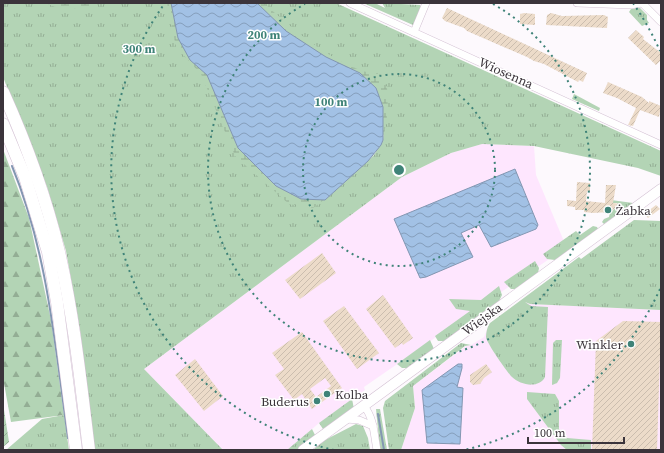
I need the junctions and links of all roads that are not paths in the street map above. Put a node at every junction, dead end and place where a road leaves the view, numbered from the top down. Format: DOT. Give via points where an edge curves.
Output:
graph roads {
  1 [pos="350,3"];
  2 [pos="426,3"];
  3 [pos="577,3"];
  4 [pos="642,3"];
  5 [pos="661,22"];
  6 [pos="414,32"];
  7 [pos="3,92"];
  8 [pos="3,124"];
  9 [pos="661,145"];
  10 [pos="661,189"];
  11 [pos="364,406"];
  12 [pos="346,419"];
  13 [pos="373,426"];
  14 [pos="76,450"];
  15 [pos="88,450"];
  16 [pos="303,450"];
  17 [pos="376,450"];
  1 -- 6 [label="street, Wiosenna"];
  2 -- 6 [label="street"];
  3 -- 4 [label="street" via="631,6"];
  4 -- 5 [label="street"];
  6 -- 9 [label="street, Wiosenna"];
  7 -- 15 [label="main road" via="41,191 59,252 74,332"];
  8 -- 14 [label="main road" via="25,177 48,252"];
  10 -- 11 [label="street, Wiejska"];
  11 -- 12 [label="street, Wiejska"];
  11 -- 13 [label="street" via="369,412"];
  12 -- 13 [label="street" via="359,420"];
  12 -- 16 [label="street, Wiejska"];
  13 -- 17 [label="street"];
}
